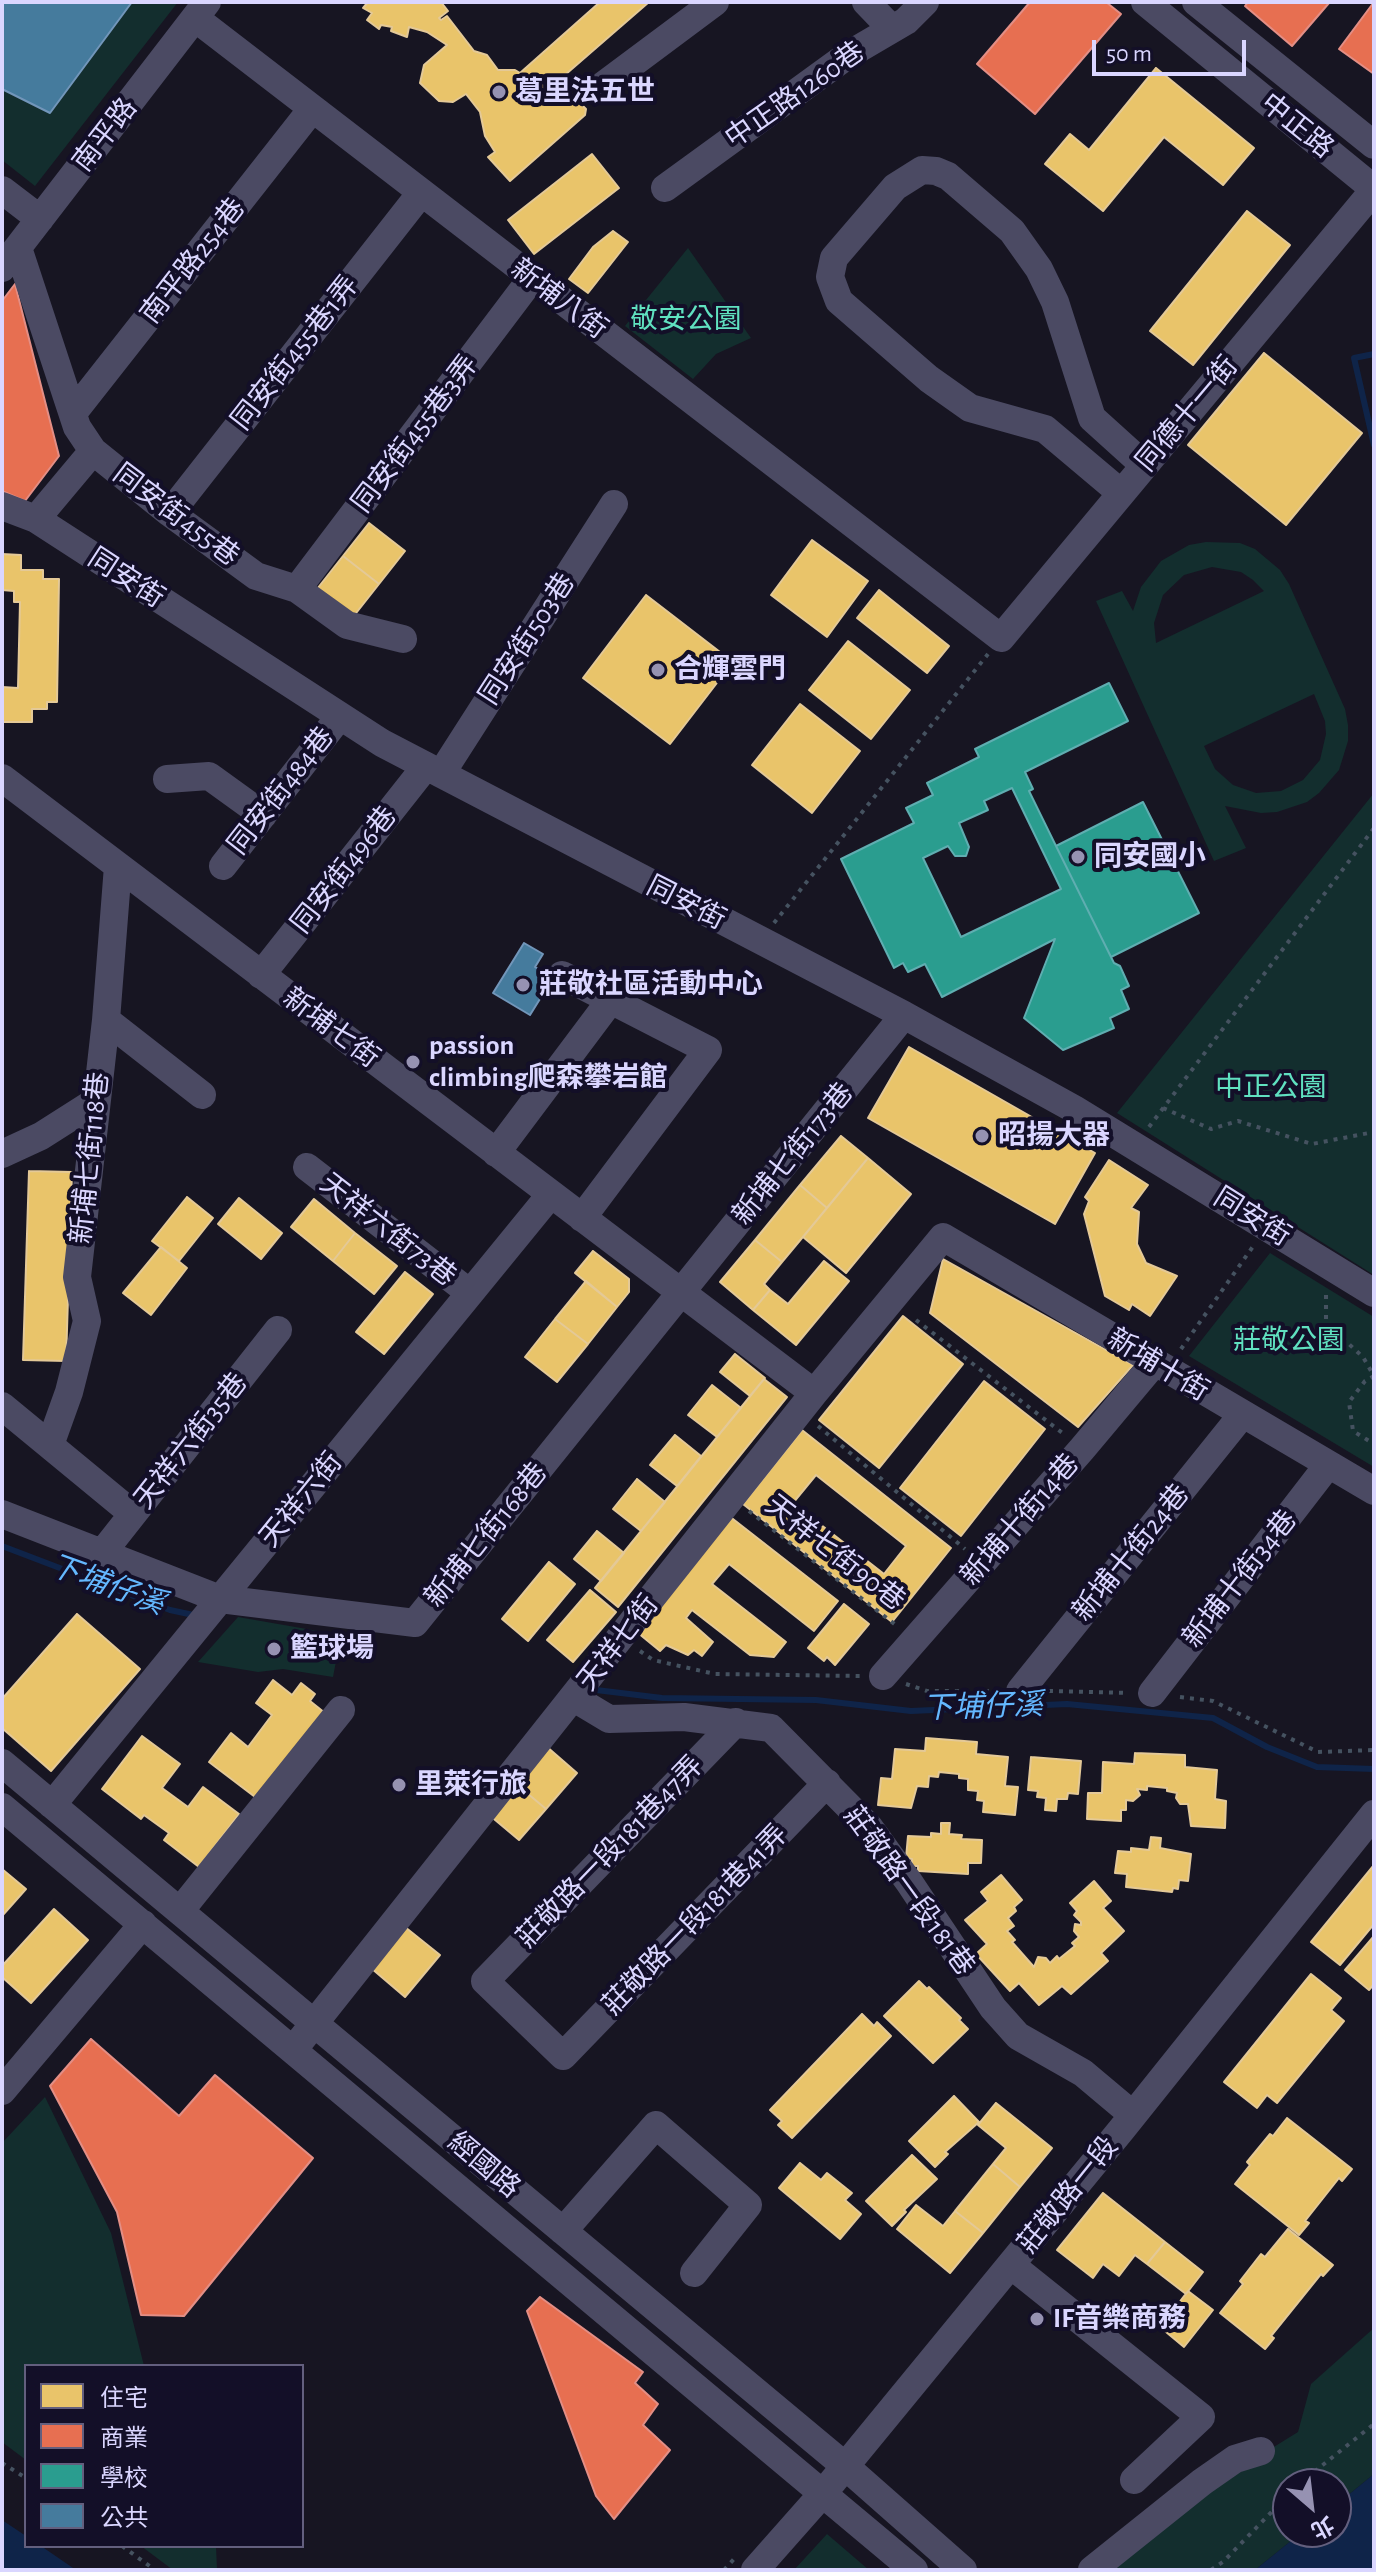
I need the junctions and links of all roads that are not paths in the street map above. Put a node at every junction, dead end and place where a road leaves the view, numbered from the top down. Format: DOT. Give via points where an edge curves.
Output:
graph roads {
  1 [pos="715,2"];
  2 [pos="866,2"];
  3 [pos="925,2"];
  4 [pos="1145,2"];
  5 [pos="1196,2"];
  6 [pos="201,10"];
  7 [pos="892,29"];
  8 [pos="597,90"];
  9 [pos="312,109"];
  10 [pos="1374,145"];
  11 [pos="665,188"];
  12 [pos="2,190"];
  13 [pos="1374,190"];
  14 [pos="421,193"];
  15 [pos="40,219"];
  16 [pos="10,258"];
  17 [pos="532,278"];
  18 [pos="73,413"];
  19 [pos="93,451"];
  20 [pos="1144,465"];
  21 [pos="1121,493"];
  22 [pos="614,504"];
  23 [pos="2,506"];
  24 [pos="170,513"];
  25 [pos="36,519"];
  26 [pos="297,589"];
  27 [pos="1001,638"];
  28 [pos="403,639"];
  29 [pos="340,716"];
  30 [pos="433,770"];
  31 [pos="2,778"];
  32 [pos="167,779"];
  33 [pos="263,815"];
  34 [pos="118,866"];
  35 [pos="223,866"];
  36 [pos="261,975"];
  37 [pos="562,975"];
  38 [pos="610,1001"];
  39 [pos="904,1015"];
  40 [pos="106,1020"];
  41 [pos="202,1095"];
  42 [pos="96,1101"];
  43 [pos="496,1153"];
  44 [pos="2,1154"];
  45 [pos="307,1167"];
  46 [pos="551,1194"];
  47 [pos="582,1218"];
  48 [pos="943,1237"];
  49 [pos="470,1293"];
  50 [pos="681,1293"];
  51 [pos="1374,1293"];
  52 [pos="278,1330"];
  53 [pos="1161,1366"];
  54 [pos="807,1402"];
  55 [pos="2,1406"];
  56 [pos="1242,1415"];
  57 [pos="50,1445"];
  58 [pos="1328,1465"];
  59 [pos="1374,1491"];
  60 [pos="2,1514"];
  61 [pos="133,1514"];
  62 [pos="103,1552"];
  63 [pos="217,1603"];
  64 [pos="883,1676"];
  65 [pos="581,1689"];
  66 [pos="1020,1691"];
  67 [pos="1152,1693"];
  68 [pos="341,1710"];
  69 [pos="736,1722"];
  70 [pos="2,1763"];
  71 [pos="827,1783"];
  72 [pos="52,1805"];
  73 [pos="2,1807"];
  74 [pos="1374,1814"];
  75 [pos="180,1911"];
  76 [pos="143,1924"];
  77 [pos="315,2024"];
  78 [pos="293,2050"];
  79 [pos="563,2056"];
  80 [pos="2,2091"];
  81 [pos="1133,2115"];
  82 [pos="563,2231"];
  83 [pos="1011,2265"];
  84 [pos="694,2273"];
  85 [pos="1261,2451"];
  86 [pos="845,2466"];
  87 [pos="1134,2480"];
  88 [pos="824,2492"];
  89 [pos="755,2570"];
  90 [pos="914,2570"];
  91 [pos="963,2570"];
  92 [pos="1092,2570"];
  1 -- 8 [label="street"];
  2 -- 7 [label="street"];
  3 -- 7 [label="street, 中正路1260巷"];
  4 -- 13 [label="street, 中正路"];
  5 -- 10 [label="street, 中正路"];
  6 -- 9 [label="street, 新埔八街"];
  6 -- 15 [label="street, 南平路"];
  7 -- 11 [label="street, 中正路1260巷"];
  9 -- 14 [label="street, 新埔八街"];
  9 -- 18 [label="street, 南平路254巷"];
  12 -- 15 [label="street"];
  13 -- 20 [label="street, 同德十一街"];
  14 -- 17 [label="street, 新埔八街"];
  14 -- 24 [label="street, 同安街455巷1弄"];
  15 -- 16 [label="street, 南平路"];
  16 -- 18 [label="street"];
  17 -- 26 [label="street, 同安街455巷3弄"];
  17 -- 27 [label="street, 新埔八街"];
  18 -- 19 [label="street"];
  19 -- 24 [label="street, 同安街455巷"];
  19 -- 25 [label="street, 同安街455巷"];
  20 -- 21 [label="street, 同德十一街"];
  20 -- 21 [label="street" via="1092,418 1055,302 1012,231 936,171 922,170 895,187 834,258 830,277 839,301 970,408 1045,429"];
  21 -- 27 [label="street, 同德十一街"];
  22 -- 30 [label="street, 同安街503巷"];
  23 -- 25 [label="street, 同安街"];
  24 -- 26 [label="street, 同安街455巷" via="256,576"];
  25 -- 29 [label="street, 同安街"];
  26 -- 28 [label="street, 同安街455巷" via="347,625"];
  29 -- 30 [label="street, 同安街"];
  29 -- 33 [label="street, 同安街484巷"];
  30 -- 36 [label="street, 同安街496巷"];
  30 -- 39 [label="street, 同安街"];
  31 -- 34 [label="street, 新埔七街"];
  32 -- 33 [label="street" via="209,776"];
  33 -- 35 [label="street, 同安街484巷"];
  34 -- 36 [label="street, 新埔七街"];
  34 -- 40 [label="street, 新埔七街118巷"];
  36 -- 43 [label="street, 新埔七街"];
  37 -- 38 [label="street"];
  38 -- 43 [label="street"];
  38 -- 47 [label="street" via="708,1050"];
  39 -- 50 [label="street, 新埔七街173巷"];
  39 -- 51 [label="street, 同安街" via="1135,1145"];
  40 -- 41 [label="street"];
  40 -- 42 [label="street, 新埔七街118巷"];
  42 -- 44 [label="street"];
  42 -- 57 [label="street, 新埔七街118巷" via="77,1277 87,1321"];
  43 -- 46 [label="street, 新埔七街"];
  45 -- 49 [label="street, 天祥六街73巷"];
  46 -- 47 [label="street, 新埔七街"];
  46 -- 49 [label="street, 天祥六街"];
  47 -- 50 [label="street, 新埔七街"];
  48 -- 53 [label="street, 新埔十街"];
  48 -- 54 [label="street, 天祥七街"];
  49 -- 63 [label="street, 天祥六街"];
  50 -- 54 [label="street, 新埔七街"];
  50 -- 63 [label="street, 新埔七街168巷" via="415,1623"];
  52 -- 61 [label="street, 天祥六街35巷"];
  53 -- 56 [label="street, 新埔十街"];
  53 -- 64 [label="street, 新埔十街14巷"];
  54 -- 65 [label="street, 天祥七街"];
  55 -- 57 [label="street"];
  56 -- 58 [label="street, 新埔十街"];
  56 -- 66 [label="street, 新埔十街24巷"];
  57 -- 61 [label="street"];
  58 -- 59 [label="street, 新埔十街"];
  58 -- 67 [label="street, 新埔十街34巷"];
  60 -- 62 [label="street"];
  61 -- 62 [label="street, 天祥六街35巷"];
  62 -- 63 [label="street"];
  63 -- 72 [label="street, 天祥六街"];
  65 -- 69 [label="street, 莊敬路一段181巷" via="609,1719"];
  65 -- 77 [label="street, 天祥七街"];
  68 -- 75 [label="street"];
  69 -- 71 [label="street, 莊敬路一段181巷" via="771,1728"];
  69 -- 79 [label="street, 莊敬路一段181巷47弄" via="485,1981"];
  70 -- 72 [label="street, 經國路"];
  71 -- 79 [label="street, 莊敬路一段181巷41弄"];
  71 -- 81 [label="street, 莊敬路一段181巷" via="877,1838 993,2008 1018,2036 1083,2073"];
  72 -- 75 [label="street, 經國路"];
  73 -- 76 [label="street, 經國路"];
  74 -- 81 [label="street, 莊敬路一段"];
  75 -- 77 [label="street, 經國路"];
  76 -- 78 [label="street, 經國路"];
  76 -- 80 [label="street"];
  77 -- 78 [label="street, 天祥七街"];
  77 -- 82 [label="street, 經國路"];
  78 -- 88 [label="street, 經國路"];
  81 -- 83 [label="street, 莊敬路一段"];
  82 -- 84 [label="street" via="656,2125 748,2205"];
  82 -- 86 [label="street, 經國路"];
  83 -- 86 [label="street, 莊敬路一段"];
  83 -- 87 [label="street" via="1201,2417"];
  85 -- 92 [label="street" via="1235,2459 1202,2482"];
  86 -- 88 [label="street, 莊敬路一段"];
  86 -- 91 [label="street, 經國路"];
  88 -- 89 [label="street, 莊敬路一段"];
  88 -- 90 [label="street, 經國路"];
}
